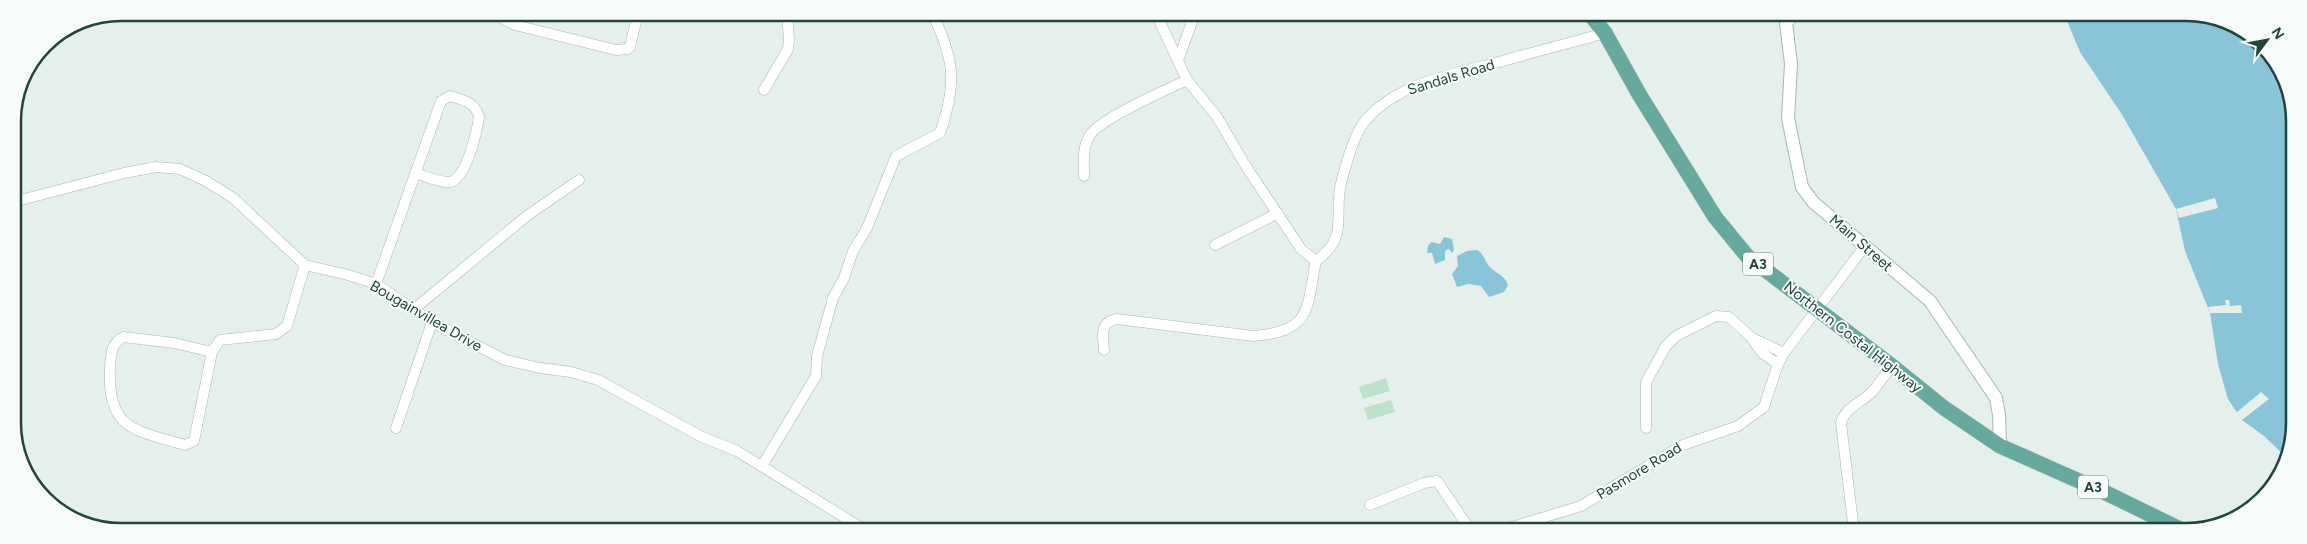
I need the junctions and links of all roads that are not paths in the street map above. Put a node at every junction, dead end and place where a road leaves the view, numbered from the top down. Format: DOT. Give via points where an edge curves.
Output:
graph roads {
  1 [pos="507,21"];
  2 [pos="636,21"];
  3 [pos="788,21"];
  4 [pos="936,21"];
  5 [pos="1159,21"];
  6 [pos="1192,21"];
  7 [pos="1596,21"];
  8 [pos="1786,21"];
  9 [pos="1605,33"];
  10 [pos="1178,60"];
  11 [pos="1187,80"];
  12 [pos="764,90"];
  13 [pos="415,174"];
  14 [pos="1084,176"];
  15 [pos="579,180"];
  16 [pos="21,200"];
  17 [pos="1278,213"];
  18 [pos="1215,245"];
  19 [pos="1865,246"];
  20 [pos="1316,261"];
  21 [pos="305,264"];
  22 [pos="376,284"];
  23 [pos="414,309"];
  24 [pos="1818,309"];
  25 [pos="432,322"];
  26 [pos="1752,338"];
  27 [pos="1104,350"];
  28 [pos="212,352"];
  29 [pos="1784,353"];
  30 [pos="1778,364"];
  31 [pos="1892,366"];
  32 [pos="396,428"];
  33 [pos="1646,428"];
  34 [pos="2000,446"];
  35 [pos="762,466"];
  36 [pos="1370,505"];
  37 [pos="846,523"];
  38 [pos="1466,523"];
  39 [pos="1525,523"];
  40 [pos="1853,523"];
  41 [pos="2168,523"];
  1 -- 2 [label="street" via="616,50 630,47"];
  3 -- 12 [label="street" via="788,49"];
  4 -- 35 [label="street" via="952,62 949,106 940,133 896,156 867,228 853,251 833,298 817,356 816,376"];
  5 -- 10 [label="street"];
  6 -- 10 [label="street"];
  7 -- 9 [label="main road, Northern Costal Highway / A3"];
  8 -- 19 [label="street, Main Street" via="1791,64 1788,118 1802,187 1813,202"];
  9 -- 20 [label="street, Sandals Road" via="1433,80 1382,103 1364,121 1349,156 1339,191 1338,237 1330,251"];
  9 -- 24 [label="main road, Northern Costal Highway / A3" via="1714,217 1748,256"];
  10 -- 11 [label="street"];
  11 -- 14 [label="street" via="1107,121 1090,134 1085,147"];
  11 -- 17 [label="street" via="1217,117"];
  13 -- 13 [label="street" via="441,101 450,96 471,103 479,116 461,175 445,182"];
  13 -- 22 [label="street"];
  15 -- 23 [label="street" via="528,215"];
  16 -- 21 [label="street, Bougainvillea Drive" via="124,173 156,167 180,169 233,198"];
  17 -- 18 [label="street"];
  17 -- 20 [label="street" via="1301,249"];
  19 -- 24 [label="street, Pasmore Road"];
  19 -- 34 [label="street, Main Street" via="1942,315 1996,398"];
  20 -- 27 [label="street" via="1306,311 1298,324 1290,328 1253,336 1117,319 1104,326"];
  21 -- 22 [label="street, Bougainvillea Drive"];
  21 -- 28 [label="street" via="287,326 276,334 220,340"];
  22 -- 23 [label="street, Bougainvillea Drive"];
  23 -- 25 [label="street, Bougainvillea Drive"];
  24 -- 29 [label="street, Pasmore Road"];
  24 -- 31 [label="main road, Northern Costal Highway / A3"];
  25 -- 32 [label="street"];
  25 -- 35 [label="street, Bougainvillea Drive" via="505,360 598,380"];
  26 -- 29 [label="street"];
  26 -- 30 [label="street" via="1762,353"];
  26 -- 33 [label="street" via="1730,317 1716,316 1676,336 1666,346 1646,382"];
  28 -- 28 [label="street" via="174,343 123,337 116,341 111,353 110,395 115,410 133,430 185,445 194,441"];
  29 -- 30 [label="street, Pasmore Road"];
  30 -- 39 [label="street, Pasmore Road" via="1764,407 1738,426 1683,444 1581,506"];
  31 -- 34 [label="main road, Northern Costal Highway / A3" via="1944,408"];
  31 -- 40 [label="street" via="1872,391 1849,408 1841,423"];
  34 -- 41 [label="main road, A3"];
  35 -- 37 [label="street, Bougainvillea Drive"];
  36 -- 38 [label="street" via="1424,483 1437,481"];
}
